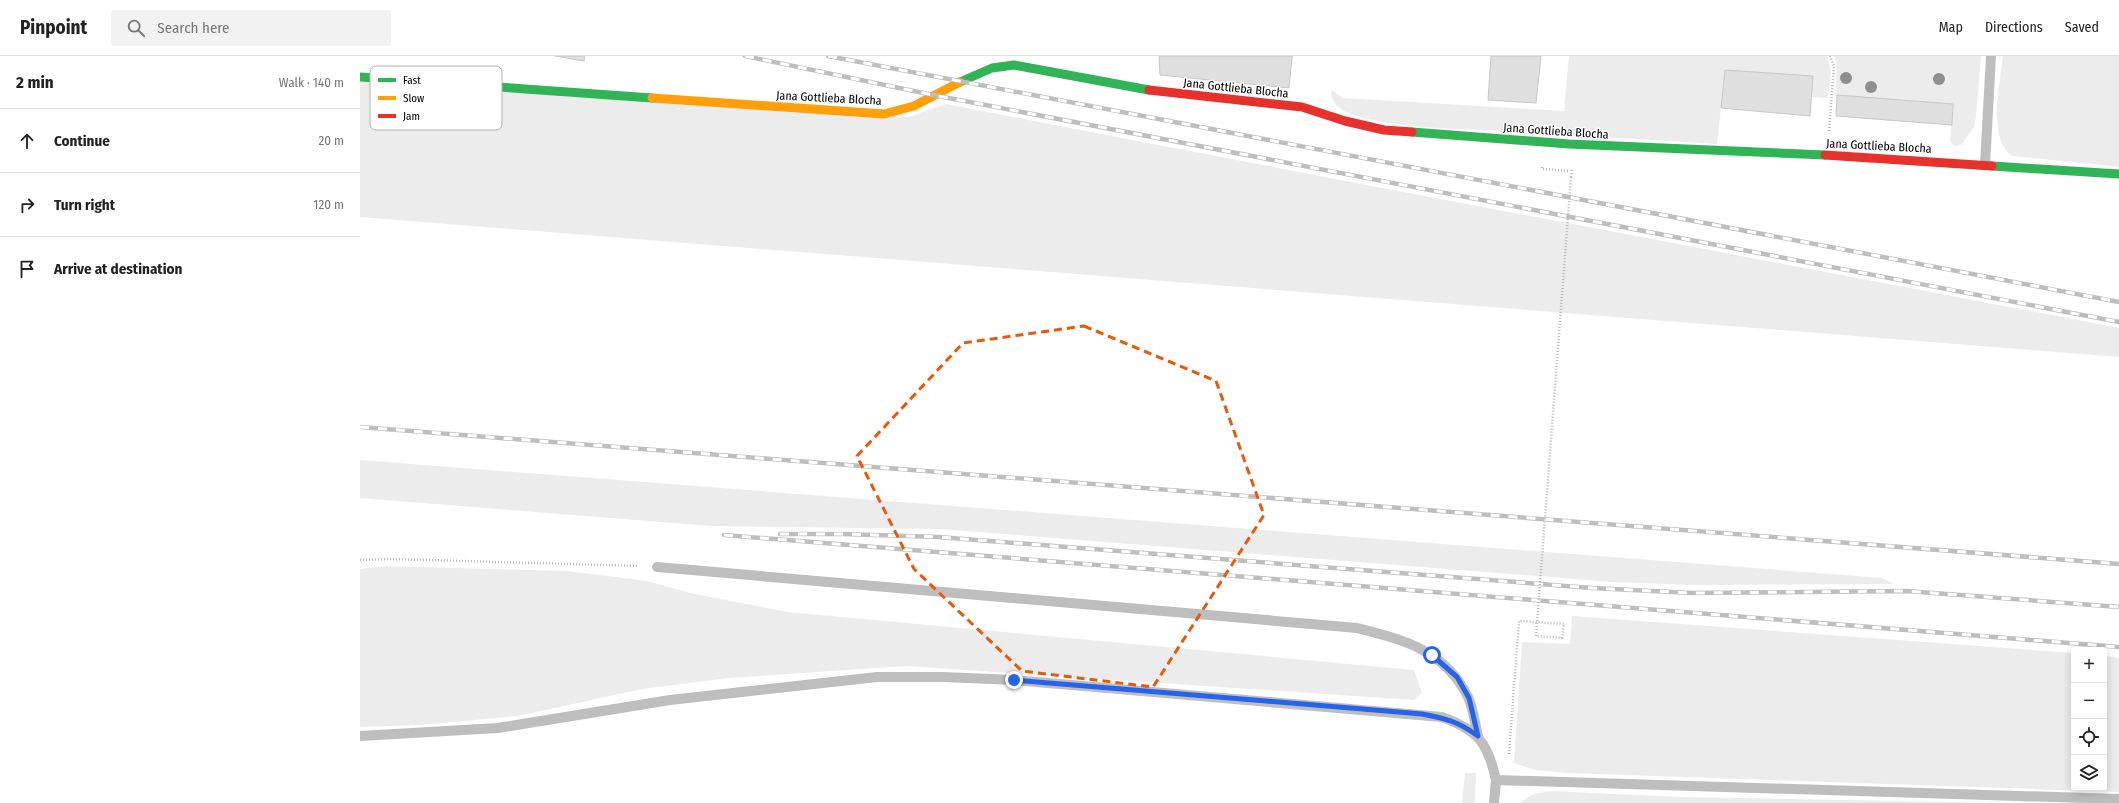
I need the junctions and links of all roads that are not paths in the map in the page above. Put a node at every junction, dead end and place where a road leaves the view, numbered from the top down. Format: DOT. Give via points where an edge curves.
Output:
graph roads {
  1 [pos="1991,56"];
  2 [pos="360,77"];
  3 [pos="370,78"];
  4 [pos="502,87"];
  5 [pos="1985,165"];
  6 [pos="2119,174"];
  7 [pos="657,567"];
  8 [pos="360,736"];
  9 [pos="1478,736"];
  10 [pos="1496,780"];
  11 [pos="2119,799"];
  12 [pos="1494,803"];
  1 -- 5 [label="lane"];
  2 -- 3 [label="street, Jana Gottlieba Blocha"];
  4 -- 5 [label="street, Jana Gottlieba Blocha" via="884,114 914,106 975,74 1014,65 1145,90 1302,107 1384,130 1569,144 1827,155"];
  5 -- 6 [label="street, Jana Gottlieba Blocha"];
  7 -- 9 [label="lane" via="1357,628 1405,641 1432,655 1457,677 1469,698"];
  8 -- 9 [label="lane" via="498,728 670,700 877,677 943,677 1014,680 1422,714 1462,724"];
  9 -- 10 [label="lane" via="1492,761"];
  10 -- 11 [label="lane"];
  10 -- 12 [label="lane"];
}
